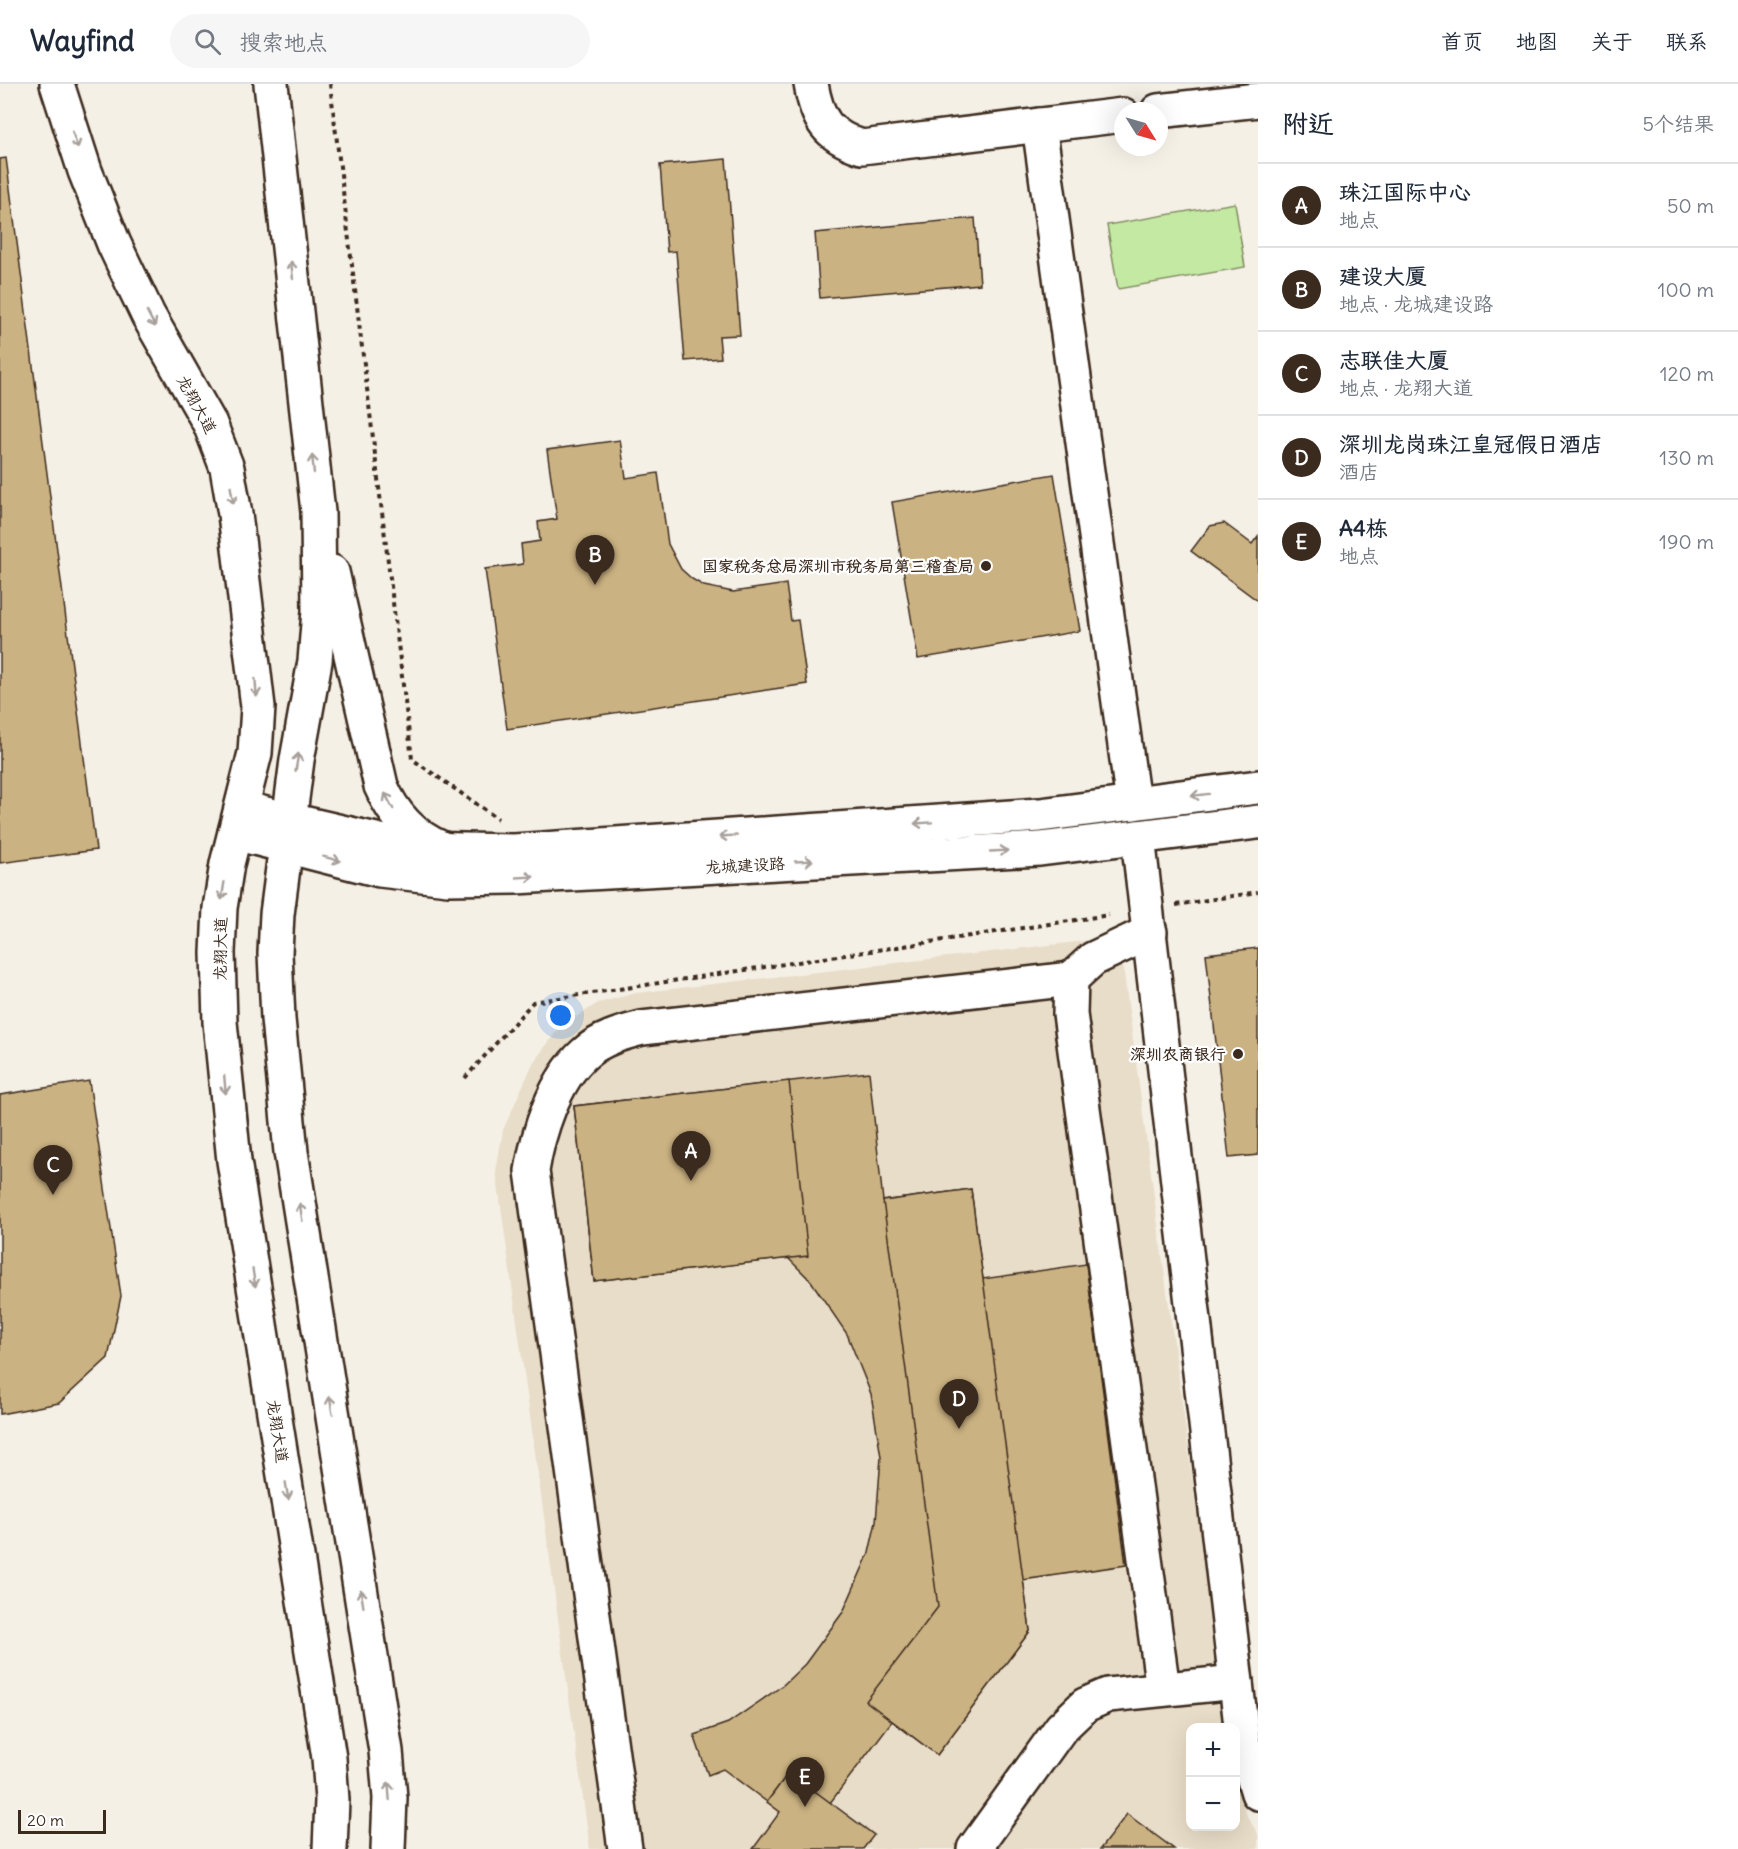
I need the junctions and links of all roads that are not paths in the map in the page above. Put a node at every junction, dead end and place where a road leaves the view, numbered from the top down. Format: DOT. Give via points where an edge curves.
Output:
graph roads {
  1 [pos="57,84"];
  2 [pos="271,84"];
  3 [pos="811,84"];
  4 [pos="1258,100"];
  5 [pos="1168,110"];
  6 [pos="1114,116"];
  7 [pos="1039,125"];
  8 [pos="318,512"];
  9 [pos="1258,787"];
  10 [pos="1133,803"];
  11 [pos="238,820"];
  12 [pos="1258,822"];
  13 [pos="289,833"];
  14 [pos="1138,837"];
  15 [pos="448,851"];
  16 [pos="1149,921"];
  17 [pos="1071,979"];
  18 [pos="1236,1682"];
  19 [pos="1163,1689"];
  20 [pos="1258,1793"];
  21 [pos="330,1849"];
  22 [pos="388,1849"];
  23 [pos="626,1849"];
  24 [pos="974,1849"];
  1 -- 11 [label="main road, 龙翔大道, one-way" via="114,244 148,315 210,424 227,468 258,707 255,753"];
  8 -- 2 [label="main road, one-way"];
  3 -- 7 [label="main road" via="821,121 847,142 862,147"];
  4 -- 5 [label="main road"];
  6 -- 7 [label="main road"];
  7 -- 10 [label="main road"];
  13 -- 8 [label="main road, one-way" via="297,760 315,662 320,591"];
  15 -- 8 [label="main road, one-way" via="406,826 381,786"];
  9 -- 10 [label="main road, 龙城建设路, one-way"];
  10 -- 15 [label="main road, 龙城建设路, one-way" via="1040,815 514,851"];
  11 -- 13 [label="main road, 龙城建设路"];
  11 -- 21 [label="main road, 龙翔大道, one-way" via="220,908 218,953 226,1092 329,1758"];
  12 -- 14 [label="main road, 龙城建设路"];
  13 -- 14 [label="main road, 龙城建设路, one-way" via="358,865 414,875 504,877 1040,849"];
  13 -- 15 [label="main road, 龙城建设路"];
  22 -- 13 [label="main road, one-way" via="390,1798 386,1751 282,1085 275,953"];
  14 -- 16 [label="main road"];
  16 -- 17 [label="main road"];
  16 -- 18 [label="main road"];
  17 -- 19 [label="main road" via="1070,1014"];
  17 -- 23 [label="main road" via="642,1028 612,1036 583,1054 548,1111 537,1139 532,1171"];
  18 -- 19 [label="main road"];
  18 -- 20 [label="main road" via="1243,1743"];
  19 -- 24 [label="main road" via="1108,1695 1085,1705 1062,1728"];
}
